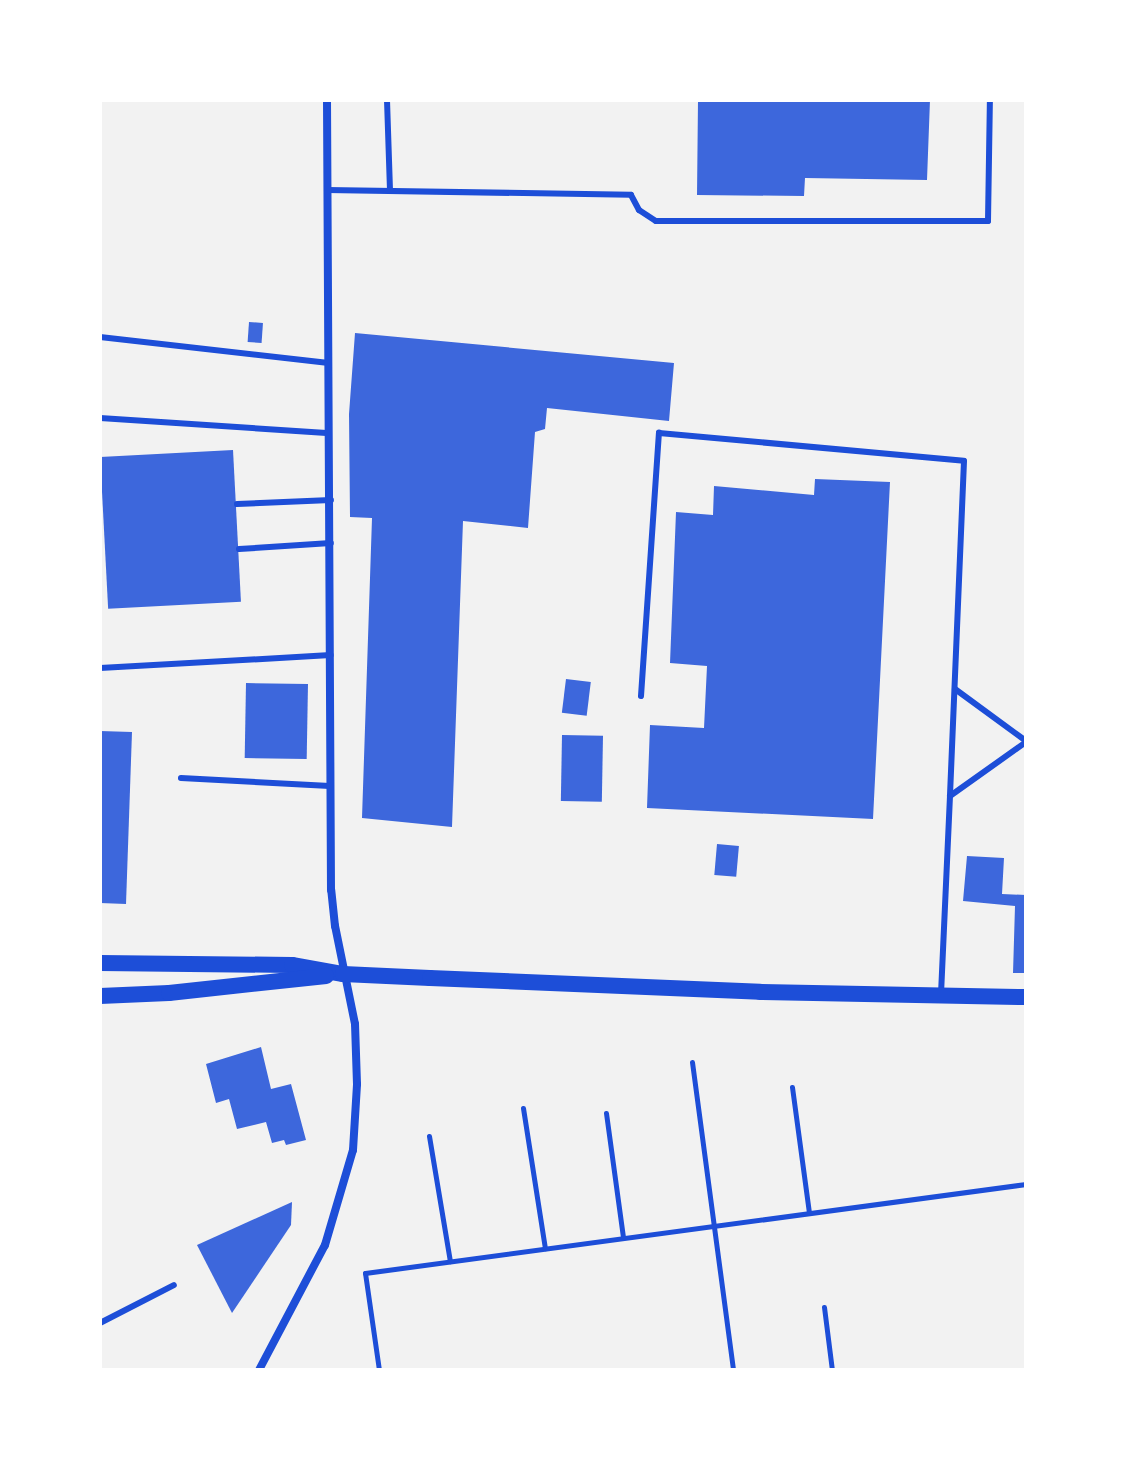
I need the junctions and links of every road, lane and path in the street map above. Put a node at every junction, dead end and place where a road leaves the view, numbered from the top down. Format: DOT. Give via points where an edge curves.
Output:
graph roads {
  1 [pos="327,100"];
  2 [pos="387,100"];
  3 [pos="990,100"];
  4 [pos="327,190"];
  5 [pos="390,191"];
  6 [pos="100,337"];
  7 [pos="327,363"];
  8 [pos="100,418"];
  9 [pos="327,433"];
  10 [pos="331,500"];
  11 [pos="237,504"];
  12 [pos="331,543"];
  13 [pos="239,549"];
  14 [pos="331,655"];
  15 [pos="100,668"];
  16 [pos="955,689"];
  17 [pos="641,696"];
  18 [pos="1026,741"];
  19 [pos="181,778"];
  20 [pos="330,786"];
  21 [pos="950,796"];
  22 [pos="100,963"];
  23 [pos="343,974"];
  24 [pos="100,996"];
  25 [pos="1026,997"];
  26 [pos="941,998"];
  27 [pos="692,1062"];
  28 [pos="792,1087"];
  29 [pos="523,1108"];
  30 [pos="606,1113"];
  31 [pos="429,1136"];
  32 [pos="1026,1184"];
  33 [pos="809,1212"];
  34 [pos="713,1225"];
  35 [pos="623,1237"];
  36 [pos="545,1248"];
  37 [pos="450,1261"];
  38 [pos="174,1285"];
  39 [pos="824,1307"];
  40 [pos="100,1323"];
  41 [pos="259,1370"];
  42 [pos="379,1370"];
  43 [pos="733,1370"];
  44 [pos="832,1370"];
  1 -- 4 [label="street"];
  2 -- 5 [label="lane"];
  3 -- 5 [label="lane" via="988,221 656,221 639,210 631,195"];
  4 -- 5 [label="lane"];
  4 -- 7 [label="street"];
  6 -- 7 [label="lane"];
  7 -- 9 [label="street"];
  8 -- 9 [label="lane"];
  9 -- 10 [label="street"];
  10 -- 11 [label="lane"];
  10 -- 12 [label="street"];
  12 -- 13 [label="lane"];
  12 -- 14 [label="street"];
  14 -- 15 [label="lane"];
  14 -- 20 [label="street"];
  16 -- 17 [label="lane" via="964,461 659,433"];
  16 -- 18 [label="lane"];
  16 -- 21 [label="lane"];
  18 -- 21 [label="lane"];
  19 -- 20 [label="lane"];
  20 -- 23 [label="street" via="331,890"];
  21 -- 26 [label="lane"];
  22 -- 23 [label="main road" via="292,965"];
  23 -- 24 [label="main road"];
  23 -- 26 [label="main road"];
  23 -- 41 [label="street" via="355,1024 353,1150 325,1245"];
  25 -- 26 [label="main road"];
  27 -- 34 [label="path"];
  28 -- 33 [label="path"];
  29 -- 36 [label="path"];
  30 -- 35 [label="path"];
  31 -- 37 [label="path"];
  32 -- 33 [label="path"];
  33 -- 34 [label="path"];
  34 -- 35 [label="path"];
  34 -- 43 [label="path"];
  35 -- 36 [label="path"];
  36 -- 37 [label="path"];
  37 -- 42 [label="path" via="365,1273"];
  38 -- 40 [label="lane"];
  39 -- 44 [label="path"];
}
